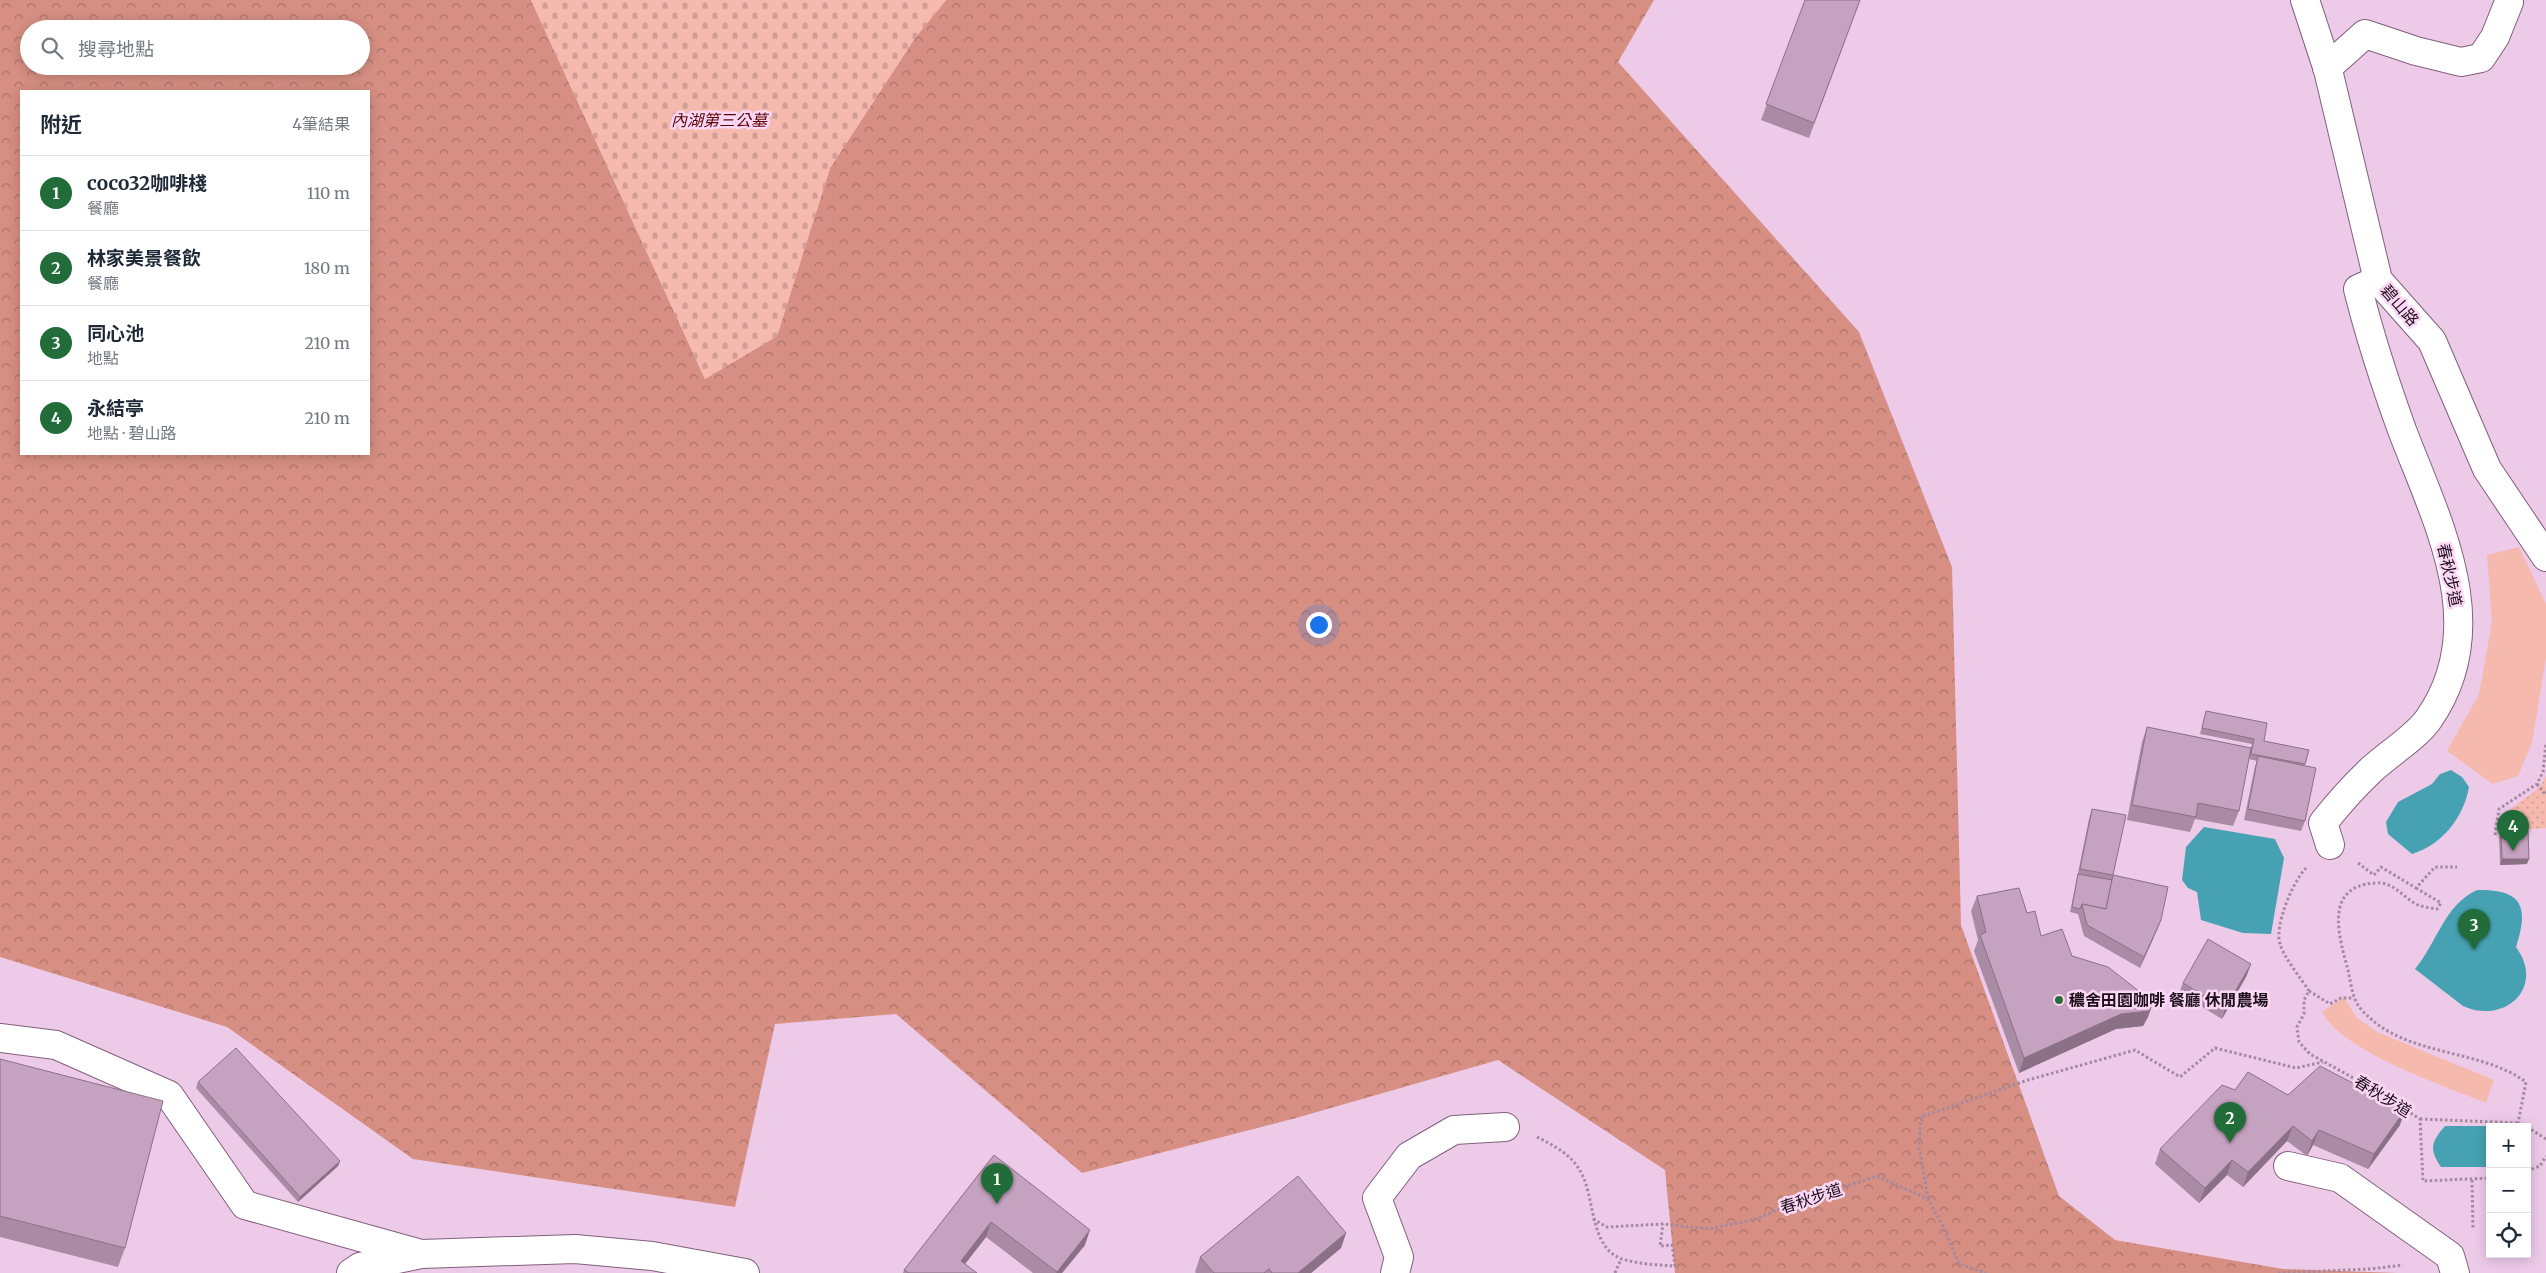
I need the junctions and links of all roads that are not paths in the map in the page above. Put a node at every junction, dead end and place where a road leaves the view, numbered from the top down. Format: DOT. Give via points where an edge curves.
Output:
graph roads {
  1 [pos="2305,0"];
  2 [pos="2509,2"];
  3 [pos="2327,68"];
  4 [pos="2378,280"];
  5 [pos="2546,557"];
  6 [pos="2334,847"];
  7 [pos="0,1038"];
  8 [pos="1505,1127"];
  9 [pos="2288,1166"];
  10 [pos="421,1254"];
  11 [pos="2452,1264"];
  12 [pos="730,1272"];
  13 [pos="351,1273"];
  14 [pos="1395,1273"];
  1 -- 3 [label="street, 碧山路"];
  2 -- 3 [label="street" via="2495,37 2482,58 2461,62 2365,34"];
  3 -- 4 [label="street, 碧山路"];
  4 -- 5 [label="street, 碧山路" via="2432,341 2487,469"];
  4 -- 6 [label="street, 春秋步道" via="2358,289 2373,348 2448,552 2459,600 2458,649 2444,693 2427,721 2348,793 2323,823"];
  7 -- 10 [label="street" via="56,1044 169,1095 245,1205"];
  8 -- 14 [label="street" via="1454,1130 1409,1156 1377,1198 1399,1257"];
  9 -- 11 [label="street" via="2340,1178"];
  10 -- 12 [label="street" via="575,1249 652,1256"];
  10 -- 13 [label="street" via="360,1267"];
}
